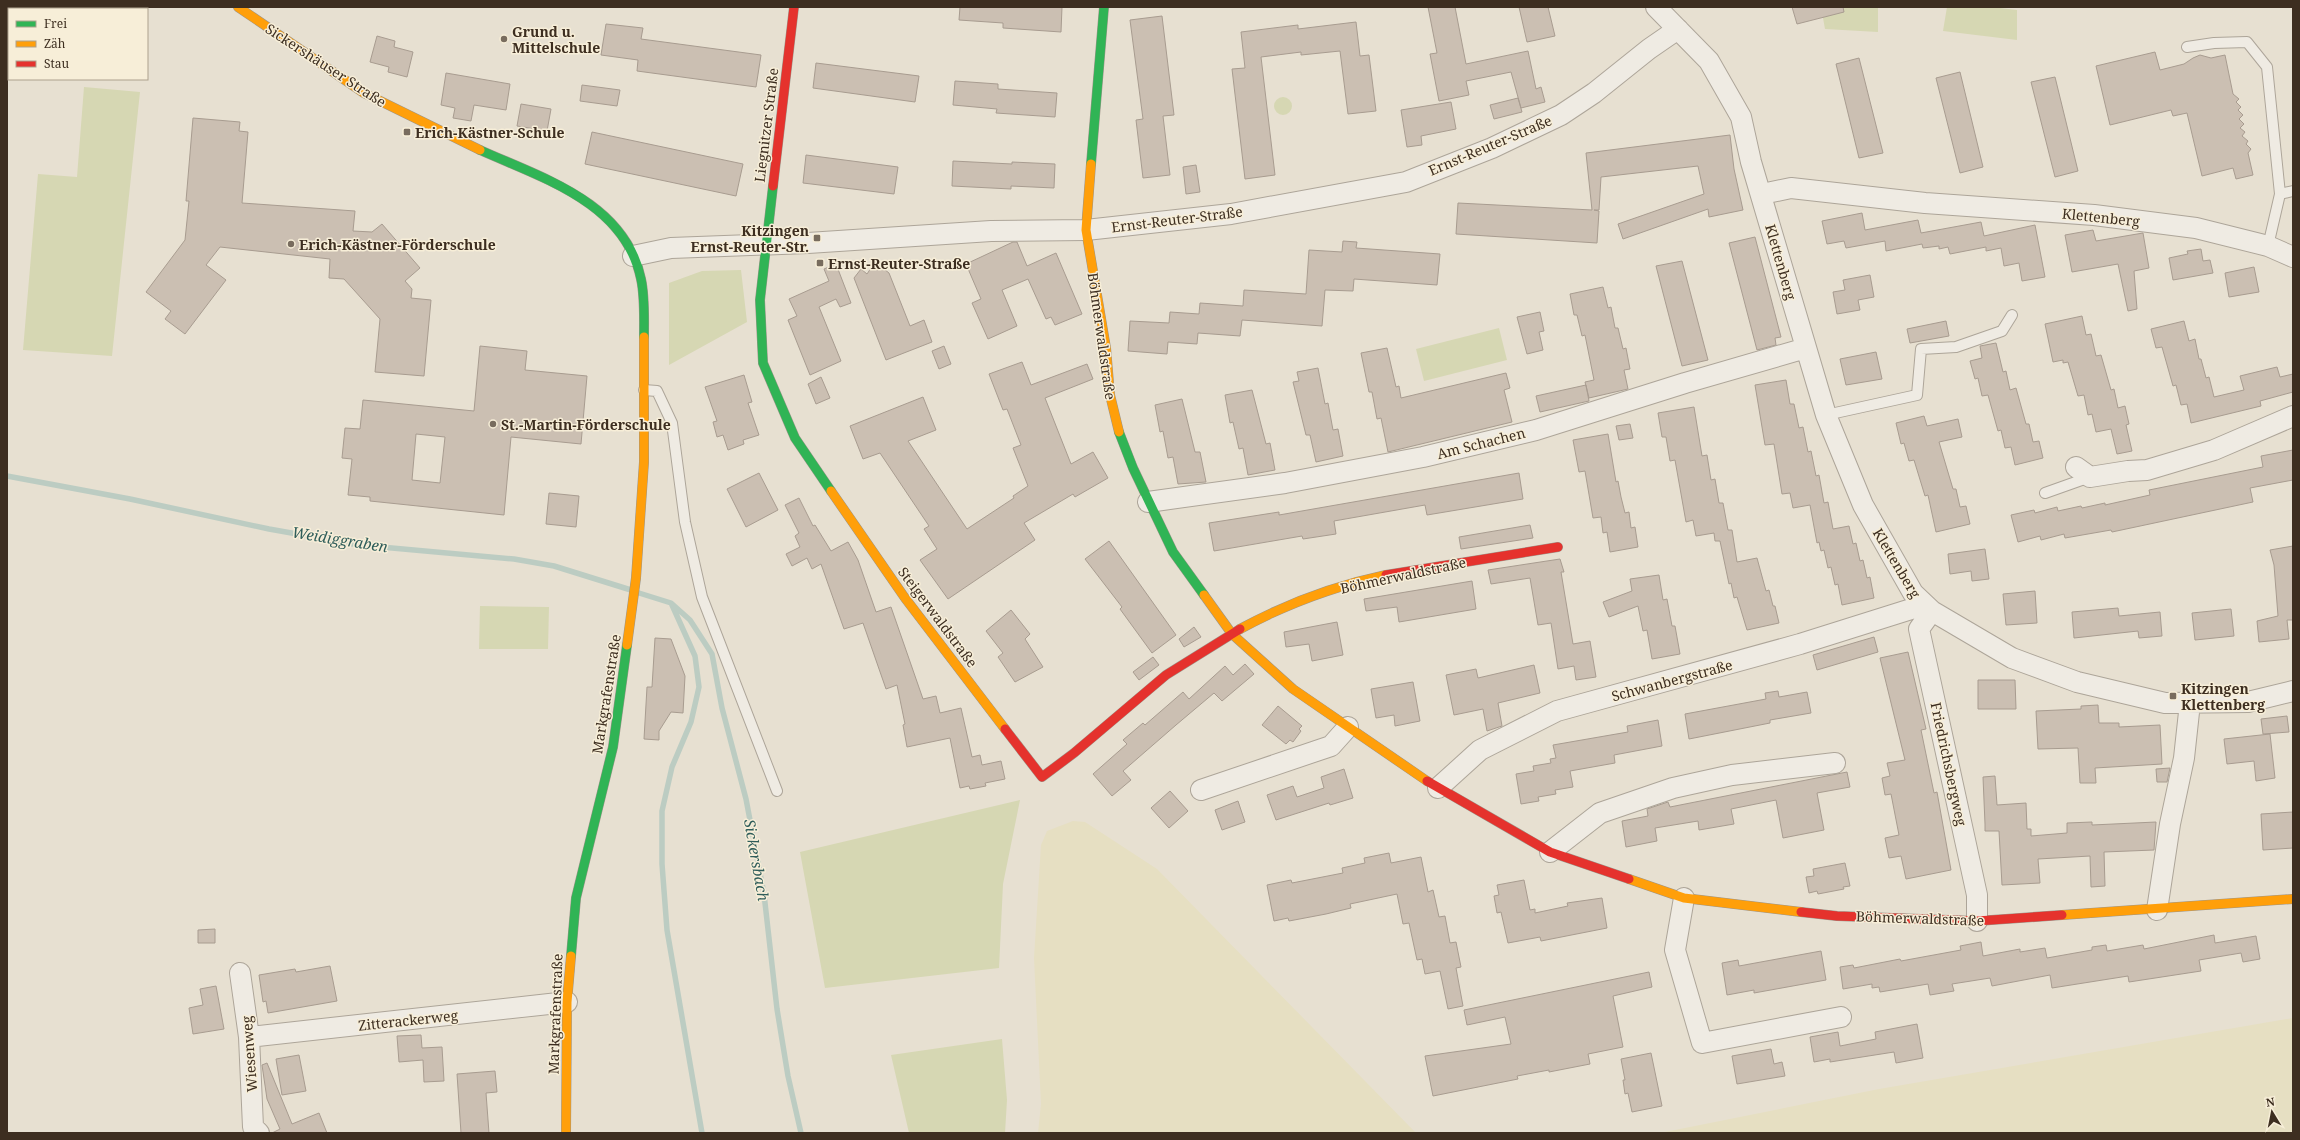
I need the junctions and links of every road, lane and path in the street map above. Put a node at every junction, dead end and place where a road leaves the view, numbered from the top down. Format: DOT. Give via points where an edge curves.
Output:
graph roads {
  1 [pos="238,7"];
  2 [pos="794,7"];
  3 [pos="1104,7"];
  4 [pos="1656,7"];
  5 [pos="1678,29"];
  6 [pos="2187,47"];
  7 [pos="2293,191"];
  8 [pos="1762,194"];
  9 [pos="2280,194"];
  10 [pos="1086,230"];
  11 [pos="766,245"];
  12 [pos="2268,246"];
  13 [pos="633,256"];
  14 [pos="2293,257"];
  15 [pos="2012,315"];
  16 [pos="1806,348"];
  17 [pos="644,390"];
  18 [pos="1826,415"];
  19 [pos="2293,416"];
  20 [pos="2083,472"];
  21 [pos="2045,493"];
  22 [pos="1148,502"];
  23 [pos="1558,547"];
  24 [pos="1928,608"];
  25 [pos="1232,634"];
  26 [pos="2293,691"];
  27 [pos="2190,703"];
  28 [pos="1348,727"];
  29 [pos="1835,763"];
  30 [pos="1438,788"];
  31 [pos="1201,790"];
  32 [pos="777,791"];
  33 [pos="1550,852"];
  34 [pos="1684,898"];
  35 [pos="2293,899"];
  36 [pos="2157,910"];
  37 [pos="1977,921"];
  38 [pos="240,973"];
  39 [pos="567,1002"];
  40 [pos="1841,1017"];
  41 [pos="250,1037"];
  42 [pos="259,1133"];
  43 [pos="566,1133"];
  1 -- 13 [label="street, Sickershäuser Straße" via="364,93 448,136 574,193 609,218"];
  2 -- 11 [label="street, Liegnitzer Straße"];
  3 -- 10 [label="street, Böhmerwaldstraße"];
  4 -- 5 [label="street, Klettenberg"];
  5 -- 8 [label="street, Klettenberg" via="1709,61 1741,117"];
  5 -- 10 [label="street, Ernst-Reuter-Straße" via="1561,115 1492,148 1406,182 1231,214"];
  6 -- 9 [label="lane" via="2247,42 2267,67"];
  7 -- 9 [label="lane"];
  8 -- 12 [label="street, Klettenberg" via="1791,188 1925,203 2094,215 2196,228"];
  8 -- 16 [label="street, Klettenberg"];
  9 -- 12 [label="lane"];
  10 -- 11 [label="street, Ernst-Reuter-Straße" via="991,231"];
  10 -- 22 [label="street, Böhmerwaldstraße" via="1106,348 1110,395 1118,428"];
  11 -- 13 [label="street, Ernst-Reuter-Straße" via="671,248"];
  11 -- 25 [label="street, Steigerwaldstraße" via="760,300 763,363 796,438 905,598 1042,777 1066,760 1166,675"];
  12 -- 14 [label="street, Klettenberg"];
  13 -- 17 [label="street, Markgrafenstraße" via="641,279"];
  15 -- 18 [label="lane" via="2002,331 1956,347 1921,349 1916,395"];
  16 -- 18 [label="street, Klettenberg"];
  16 -- 22 [label="street, Am Schachen" via="1536,430 1438,454 1285,483"];
  17 -- 32 [label="lane" via="657,390 672,423 685,522 702,597"];
  17 -- 39 [label="street, Markgrafenstraße" via="644,462 634,606 613,747 576,898"];
  18 -- 24 [label="street, Klettenberg" via="1863,505 1913,593"];
  19 -- 20 [label="street" via="2214,450 2147,470"];
  20 -- 21 [label="lane"];
  22 -- 25 [label="street, Böhmerwaldstraße" via="1173,552"];
  23 -- 25 [label="street, Böhmerwaldstraße" via="1435,566 1351,583 1287,605"];
  24 -- 27 [label="street, Klettenberg" via="2012,658 2077,682 2164,703"];
  24 -- 30 [label="street, Schwanbergstraße" via="1557,711 1480,750"];
  24 -- 37 [label="street, Friedrichsbergweg" via="1919,629 1977,896"];
  25 -- 28 [label="street, Böhmerwaldstraße" via="1293,689"];
  26 -- 27 [label="street, Klettenberg" via="2248,702"];
  27 -- 36 [label="street" via="2184,758 2170,824"];
  28 -- 30 [label="street, Böhmerwaldstraße"];
  28 -- 31 [label="street" via="1331,746"];
  29 -- 33 [label="street" via="1732,775 1673,788 1600,814"];
  30 -- 33 [label="street, Böhmerwaldstraße"];
  33 -- 34 [label="street, Böhmerwaldstraße"];
  34 -- 37 [label="street, Böhmerwaldstraße" via="1837,916"];
  34 -- 40 [label="street" via="1675,950 1702,1043"];
  35 -- 36 [label="street, Böhmerwaldstraße"];
  36 -- 37 [label="street, Böhmerwaldstraße"];
  38 -- 41 [label="street, Wiesenweg"];
  39 -- 41 [label="street, Zitterackerweg"];
  39 -- 43 [label="street, Markgrafenstraße"];
  41 -- 42 [label="street, Wiesenweg" via="253,1127"];
}
